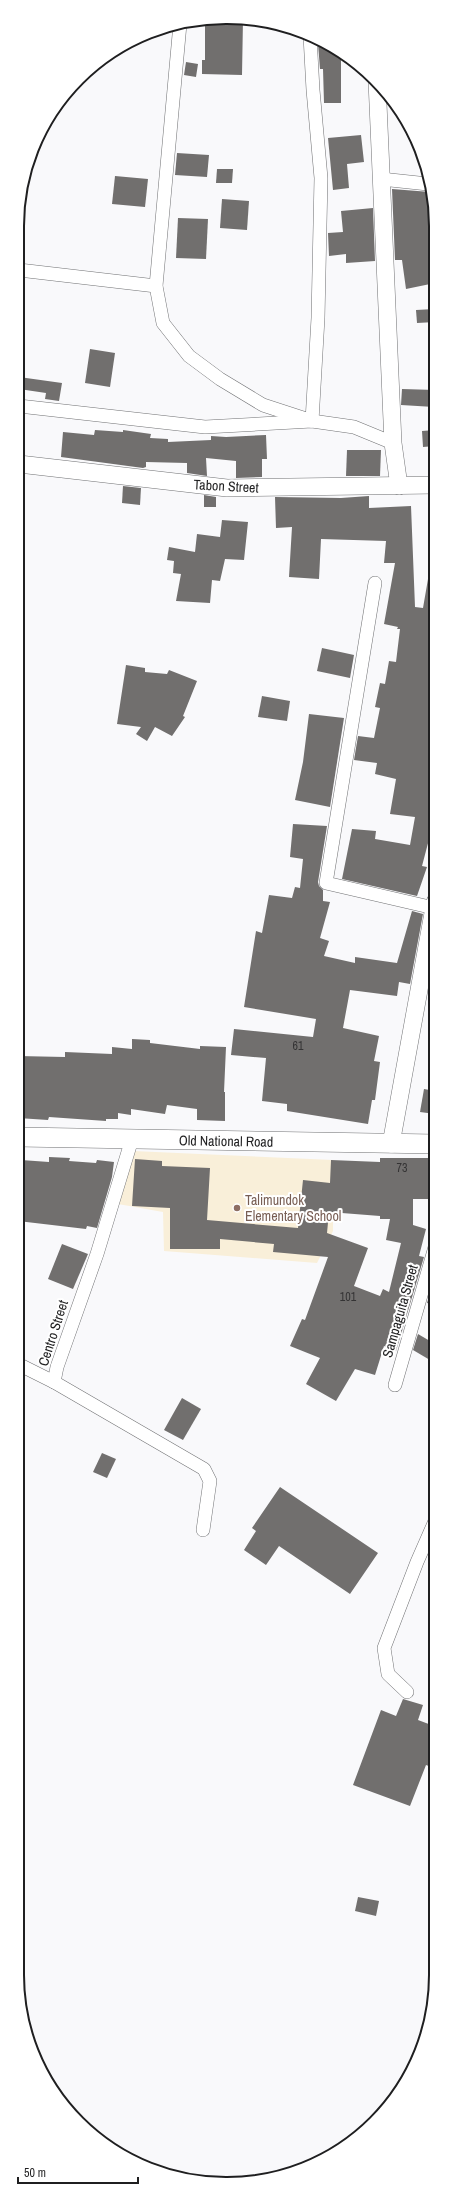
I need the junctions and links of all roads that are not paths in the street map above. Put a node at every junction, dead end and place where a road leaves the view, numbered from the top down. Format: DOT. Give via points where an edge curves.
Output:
graph roads {
  1 [pos="179,30"];
  2 [pos="310,42"];
  3 [pos="377,91"];
  4 [pos="381,179"];
  5 [pos="424,184"];
  6 [pos="24,271"];
  7 [pos="156,286"];
  8 [pos="24,407"];
  9 [pos="312,421"];
  10 [pos="393,443"];
  11 [pos="24,465"];
  12 [pos="429,485"];
  13 [pos="399,486"];
  14 [pos="375,583"];
  15 [pos="429,904"];
  16 [pos="429,933"];
  17 [pos="24,1137"];
  18 [pos="132,1139"];
  19 [pos="391,1144"];
  20 [pos="429,1144"];
  21 [pos="429,1267"];
  22 [pos="24,1367"];
  23 [pos="54,1382"];
  24 [pos="395,1384"];
  25 [pos="203,1530"];
  26 [pos="429,1535"];
  27 [pos="407,1692"];
  1 -- 7 [label="street"];
  2 -- 9 [label="street" via="321,178 318,318"];
  3 -- 4 [label="street"];
  4 -- 5 [label="street"];
  4 -- 10 [label="street"];
  6 -- 7 [label="street"];
  7 -- 9 [label="street" via="163,323 190,356 220,379 263,405"];
  8 -- 9 [label="street" via="205,427"];
  9 -- 10 [label="street" via="354,427"];
  10 -- 13 [label="street"];
  11 -- 13 [label="street, Tabon Street" via="227,488"];
  12 -- 13 [label="street, Tabon Street"];
  14 -- 15 [label="street" via="326,883"];
  16 -- 19 [label="street"];
  17 -- 18 [label="main road, Old National Road"];
  18 -- 19 [label="main road, Old National Road"];
  18 -- 23 [label="street, Centro Street"];
  19 -- 20 [label="main road, Old National Road"];
  21 -- 24 [label="street, Sampaguita Street"];
  22 -- 23 [label="street"];
  23 -- 25 [label="street, Centro Street" via="204,1469 210,1482"];
  26 -- 27 [label="street" via="384,1648 388,1674"];
}
